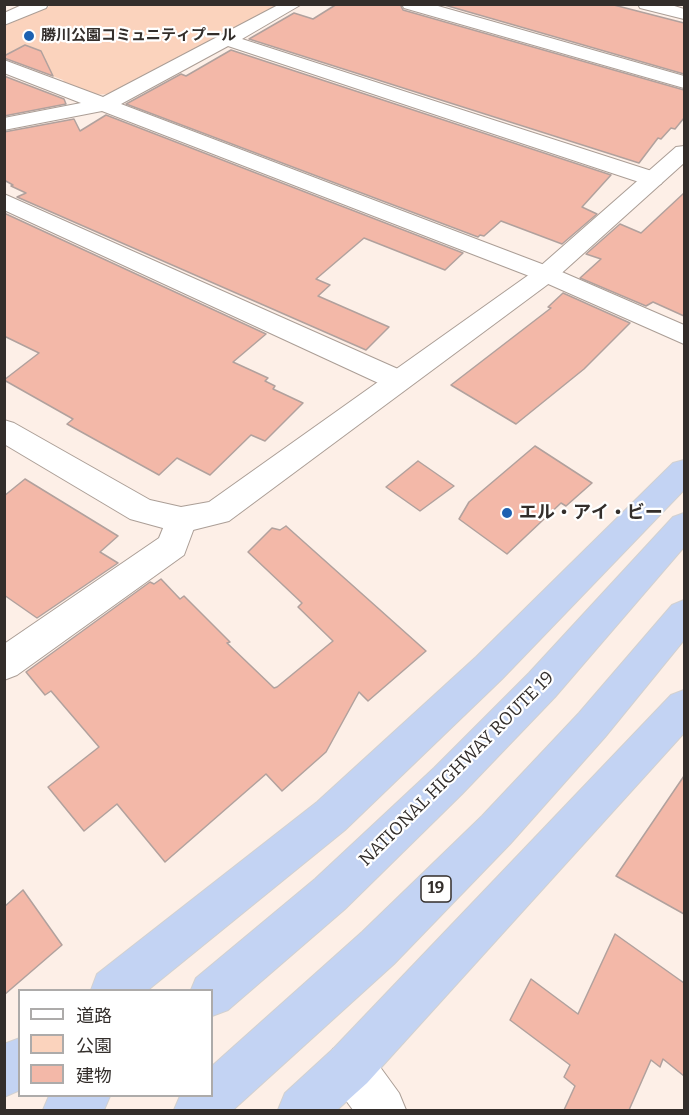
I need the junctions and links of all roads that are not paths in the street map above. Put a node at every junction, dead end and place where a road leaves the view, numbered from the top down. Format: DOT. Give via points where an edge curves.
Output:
graph roads {
  1 [pos="40,4"];
  2 [pos="294,4"];
  3 [pos="410,4"];
  4 [pos="646,4"];
  5 [pos="434,7"];
  6 [pos="684,14"];
  7 [pos="4,20"];
  8 [pos="227,40"];
  9 [pos="4,66"];
  10 [pos="28,75"];
  11 [pos="4,80"];
  12 [pos="684,82"];
  13 [pos="105,104"];
  14 [pos="4,124"];
  15 [pos="684,152"];
  16 [pos="653,179"];
  17 [pos="4,201"];
  18 [pos="546,273"];
  19 [pos="684,335"];
  20 [pos="397,380"];
  21 [pos="4,430"];
  22 [pos="684,471"];
  23 [pos="181,520"];
  24 [pos="684,526"];
  25 [pos="684,615"];
  26 [pos="4,664"];
  27 [pos="684,707"];
  28 [pos="114,989"];
  29 [pos="213,993"];
  30 [pos="18,1062"];
  31 [pos="350,1066"];
  32 [pos="4,1072"];
  33 [pos="213,1096"];
  34 [pos="83,1097"];
  35 [pos="212,1097"];
  36 [pos="67,1110"];
  37 [pos="198,1110"];
  38 [pos="302,1110"];
  39 [pos="382,1110"];
  1 -- 7 [label="street"];
  2 -- 8 [label="street"];
  3 -- 5 [label="street"];
  4 -- 6 [label="street"];
  5 -- 12 [label="street"];
  8 -- 13 [label="street"];
  8 -- 16 [label="street"];
  9 -- 10 [label="street"];
  10 -- 11 [label="street"];
  10 -- 13 [label="street"];
  13 -- 14 [label="street"];
  13 -- 18 [label="street"];
  15 -- 16 [label="street"];
  16 -- 18 [label="street"];
  17 -- 20 [label="street"];
  18 -- 19 [label="street"];
  18 -- 20 [label="street"];
  20 -- 23 [label="street" via="218,512"];
  21 -- 23 [label="street" via="141,510"];
  22 -- 28 [label="highway" via="489,668 331,816"];
  23 -- 26 [label="street" via="172,546"];
  24 -- 29 [label="highway, NATIONAL HIGHWAY ROUTE 19" via="542,686 448,781 330,894"];
  25 -- 33 [label="highway, 19" via="592,725 496,830 378,948"];
  27 -- 31 [label="highway"];
  30 -- 32 [label="highway"];
  31 -- 38 [label="highway"];
  31 -- 39 [label="street"];
  34 -- 36 [label="highway"];
  35 -- 37 [label="highway, 19"];
}
